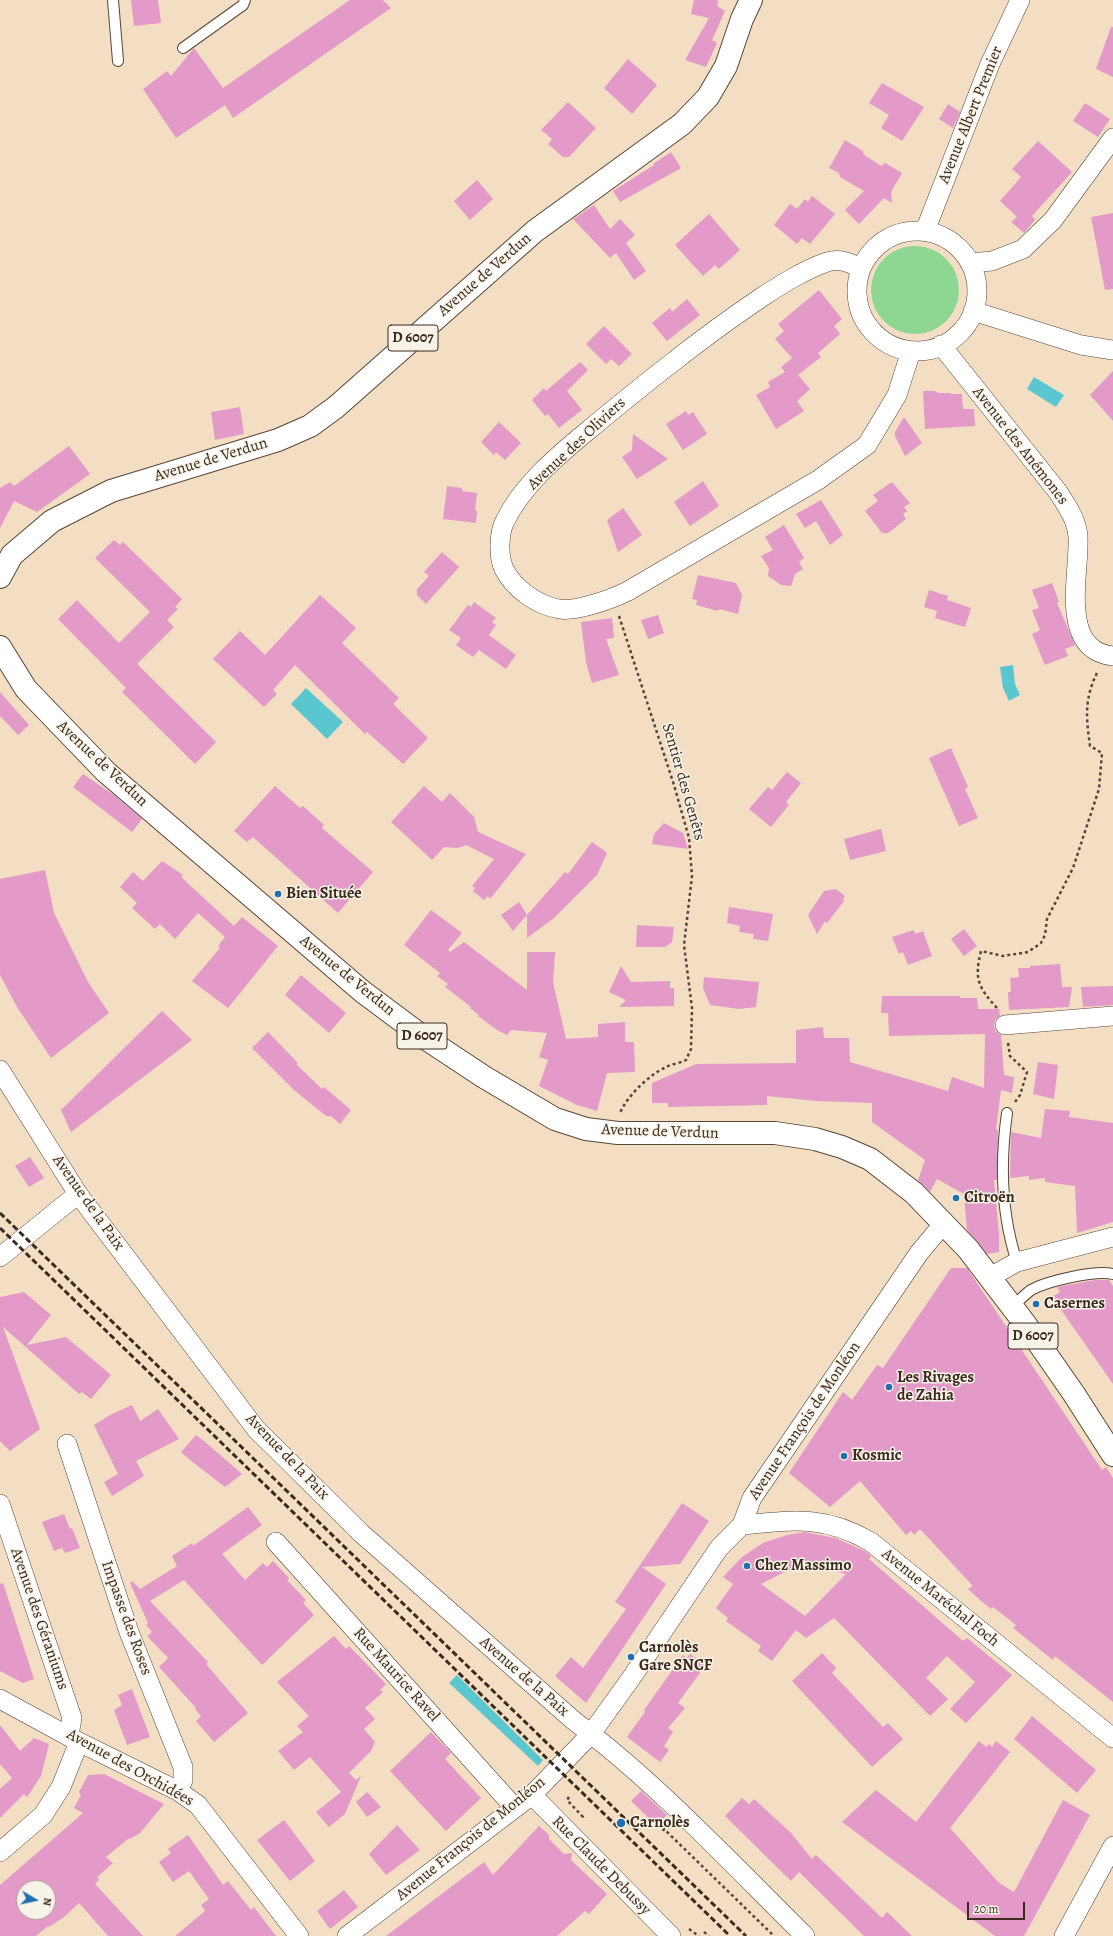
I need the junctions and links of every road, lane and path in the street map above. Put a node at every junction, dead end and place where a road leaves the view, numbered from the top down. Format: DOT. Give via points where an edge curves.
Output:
graph roads {
  1 [pos="113,0"];
  2 [pos="245,0"];
  3 [pos="751,0"];
  4 [pos="1020,0"];
  5 [pos="183,48"];
  6 [pos="118,62"];
  7 [pos="1113,138"];
  8 [pos="925,230"];
  9 [pos="970,263"];
  10 [pos="861,268"];
  11 [pos="973,311"];
  12 [pos="942,346"];
  13 [pos="1113,350"];
  14 [pos="912,351"];
  15 [pos="0,577"];
  16 [pos="613,598"];
  17 [pos="0,647"];
  18 [pos="1110,655"];
  19 [pos="1113,1016"];
  20 [pos="1005,1025"];
  21 [pos="0,1070"];
  22 [pos="1007,1113"];
  23 [pos="618,1133"];
  24 [pos="78,1194"];
  25 [pos="944,1223"];
  26 [pos="1113,1237"];
  27 [pos="0,1257"];
  28 [pos="1017,1262"];
  29 [pos="1113,1274"];
  30 [pos="990,1277"];
  31 [pos="1012,1308"];
  32 [pos="67,1444"];
  33 [pos="1113,1455"];
  34 [pos="0,1504"];
  35 [pos="742,1525"];
  36 [pos="276,1542"];
  37 [pos="0,1699"];
  38 [pos="591,1734"];
  39 [pos="1113,1738"];
  40 [pos="74,1739"];
  41 [pos="178,1791"];
  42 [pos="532,1795"];
  43 [pos="515,1808"];
  44 [pos="662,1831"];
  45 [pos="1113,1846"];
  46 [pos="0,1852"];
  47 [pos="704,1932"];
  48 [pos="300,1936"];
  49 [pos="347,1936"];
  50 [pos="671,1936"];
  51 [pos="709,1936"];
  52 [pos="774,1936"];
  53 [pos="805,1936"];
  54 [pos="1064,1936"];
  1 -- 6 [label="lane"];
  2 -- 5 [label="lane" via="243,5"];
  3 -- 15 [label="main road, Avenue de Verdun / D 6007" via="726,66 708,97 682,124 535,231 336,407 310,426 278,440 111,491 52,522 12,555"];
  4 -- 8 [label="street, Avenue Albert Premier" via="990,64"];
  7 -- 9 [label="street" via="1053,220 1023,249 992,261"];
  8 -- 9 [label="street" via="954,243"];
  8 -- 10 [label="street" via="905,231 886,238 871,251"];
  9 -- 11 [label="street" via="976,278 977,295"];
  10 -- 14 [label="street" via="857,293 858,305 865,322 878,336 894,346"];
  10 -- 16 [label="street, Avenue des Oliviers" via="847,261 828,262 783,284 724,323 626,398 565,450 529,485 504,522 499,542 503,568 535,602 561,609 586,606"];
  11 -- 12 [label="street" via="966,325"];
  11 -- 13 [label="street" via="1081,345"];
  12 -- 14 [label="street"];
  12 -- 18 [label="street, Avenue des Anémones" via="1072,514 1078,536 1075,612 1079,629 1088,645"];
  14 -- 16 [label="street, Avenue des Oliviers" via="897,395 867,445 818,480 677,564"];
  16 -- 23 [label="path, Sentier des Genêts" via="672,778 689,838 692,876 684,945 692,1008 692,1050 686,1060 665,1067 637,1089 619,1115"];
  17 -- 23 [label="main road, Avenue de Verdun / D 6007" via="26,689 106,772 363,992 422,1036 555,1119 586,1129"];
  18 -- 20 [label="path" via="1090,687 1086,713 1090,746 1102,753 1099,789 1073,868 1047,919 1042,943 1028,952 1003,956 981,951 977,965 978,983 999,1010"];
  19 -- 20 [label="street"];
  20 -- 22 [label="path" via="1010,1056 1027,1072 1020,1095"];
  21 -- 24 [label="street, Avenue de la Paix"];
  22 -- 28 [label="lane" via="1002,1175 1008,1236"];
  23 -- 25 [label="main road, Avenue de Verdun / D 6007" via="775,1133 815,1139 870,1159 914,1193"];
  24 -- 27 [label="street"];
  24 -- 38 [label="street, Avenue de la Paix" via="256,1429 361,1533"];
  25 -- 30 [label="main road, D 6007"];
  25 -- 35 [label="street, Avenue François de Monléon" via="919,1253 752,1498"];
  26 -- 28 [label="street"];
  28 -- 30 [label="street"];
  29 -- 31 [label="lane" via="1092,1273 1047,1284 1030,1291"];
  30 -- 31 [label="main road, D 6007"];
  31 -- 33 [label="main road, D 6007" via="1074,1394"];
  32 -- 41 [label="street, Impasse des Roses" via="129,1632 183,1767 183,1780"];
  34 -- 40 [label="street, Avenue des Géraniums" via="72,1718"];
  35 -- 38 [label="street, Avenue François de Monléon" via="720,1548"];
  35 -- 39 [label="street, Avenue Maréchal Foch" via="799,1520 826,1523 852,1531 878,1547"];
  36 -- 43 [label="street, Rue Maurice Ravel"];
  37 -- 40 [label="street, Avenue des Orchidées"];
  38 -- 42 [label="street, Avenue François de Monléon"];
  38 -- 53 [label="street, Avenue de la Paix" via="673,1806"];
  40 -- 41 [label="street, Avenue des Orchidées"];
  40 -- 46 [label="street, Avenue des Géraniums" via="61,1787 43,1815"];
  41 -- 48 [label="street, Avenue des Orchidées" via="198,1805"];
  42 -- 43 [label="street, Avenue François de Monléon"];
  42 -- 50 [label="street, Rue Claude Debussy"];
  43 -- 49 [label="street, Avenue François de Monléon"];
  44 -- 52 [label="path" via="664,1829"];
  45 -- 54 [label="street"];
  47 -- 51 [label="path"];
}
